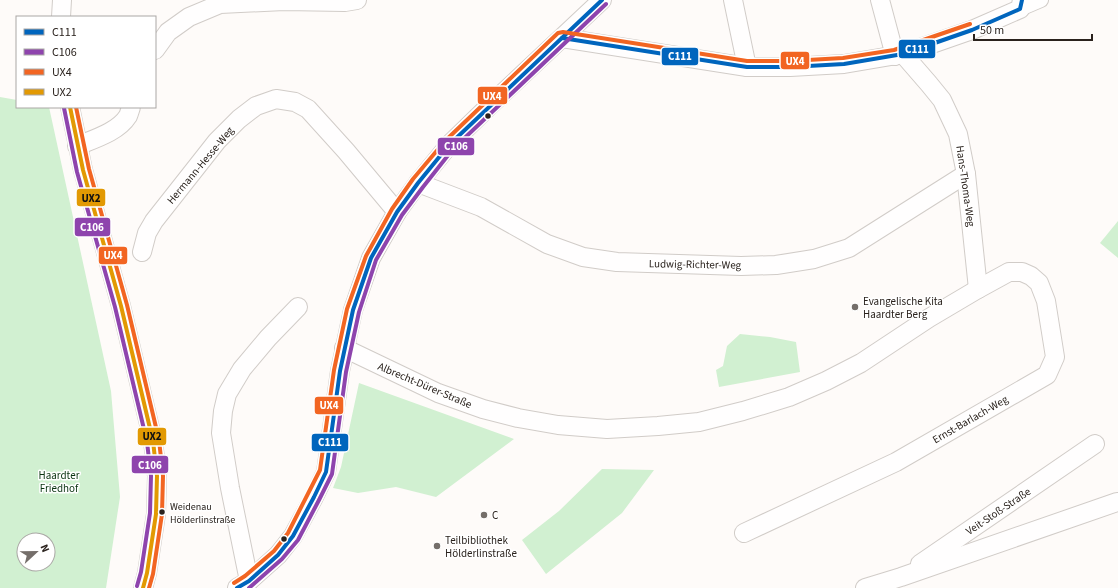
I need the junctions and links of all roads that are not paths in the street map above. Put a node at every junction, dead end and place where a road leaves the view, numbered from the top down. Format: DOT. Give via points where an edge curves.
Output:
graph roads {
  1 [pos="62,0"];
  2 [pos="357,0"];
  3 [pos="602,0"];
  4 [pos="733,0"];
  5 [pos="880,0"];
  6 [pos="1042,0"];
  7 [pos="1021,4"];
  8 [pos="61,16"];
  9 [pos="562,38"];
  10 [pos="156,49"];
  11 [pos="899,55"];
  12 [pos="747,67"];
  13 [pos="70,108"];
  14 [pos="131,108"];
  15 [pos="77,146"];
  16 [pos="966,174"];
  17 [pos="418,183"];
  18 [pos="397,212"];
  19 [pos="142,252"];
  20 [pos="978,289"];
  21 [pos="298,307"];
  22 [pos="344,348"];
  23 [pos="1095,444"];
  24 [pos="1117,502"];
  25 [pos="744,533"];
  26 [pos="901,577"];
  27 [pos="145,581"];
  28 [pos="243,585"];
  29 [pos="865,588"];
  1 -- 8 [label="street"];
  2 -- 10 [label="street" via="220,4 189,16 168,32"];
  3 -- 9 [label="street"];
  4 -- 12 [label="street"];
  5 -- 11 [label="street"];
  6 -- 7 [label="street"];
  7 -- 11 [label="street" via="972,30"];
  9 -- 12 [label="street"];
  9 -- 17 [label="street" via="449,145"];
  11 -- 12 [label="street" via="844,64"];
  11 -- 16 [label="street, Hans-Thoma-Weg" via="942,100 958,134"];
  13 -- 15 [label="street"];
  14 -- 15 [label="street" via="128,116 118,127"];
  15 -- 27 [label="street" via="121,306 153,441 157,476 156,514"];
  16 -- 17 [label="street, Ludwig-Richter-Weg" via="849,248 814,260 741,266 617,262 583,257 547,244 481,207"];
  16 -- 20 [label="street, Hans-Thoma-Weg"];
  17 -- 18 [label="street"];
  18 -- 19 [label="street, Hermann-Hesse-Weg" via="308,109 295,102 276,99 256,106 217,141 154,221 147,233"];
  18 -- 22 [label="street" via="371,258 353,310"];
  20 -- 22 [label="street, Albrecht-Dürer-Straße" via="861,362 817,385 743,411 699,422 658,426 607,429 558,425 518,418 483,409 438,392"];
  20 -- 25 [label="street, Ernst-Barlach-Weg" via="1009,272 1022,272 1032,276 1039,283 1046,301 1055,357 1047,375 896,462"];
  21 -- 28 [label="street" via="242,370 227,394 223,411 221,433"];
  22 -- 28 [label="street" via="326,472 293,536 278,555"];
  23 -- 26 [label="street, Veit-Stoß-Straße"];
  24 -- 26 [label="street, Veit-Stoß-Straße"];
  26 -- 29 [label="street, Veit-Stoß-Straße"];
}
